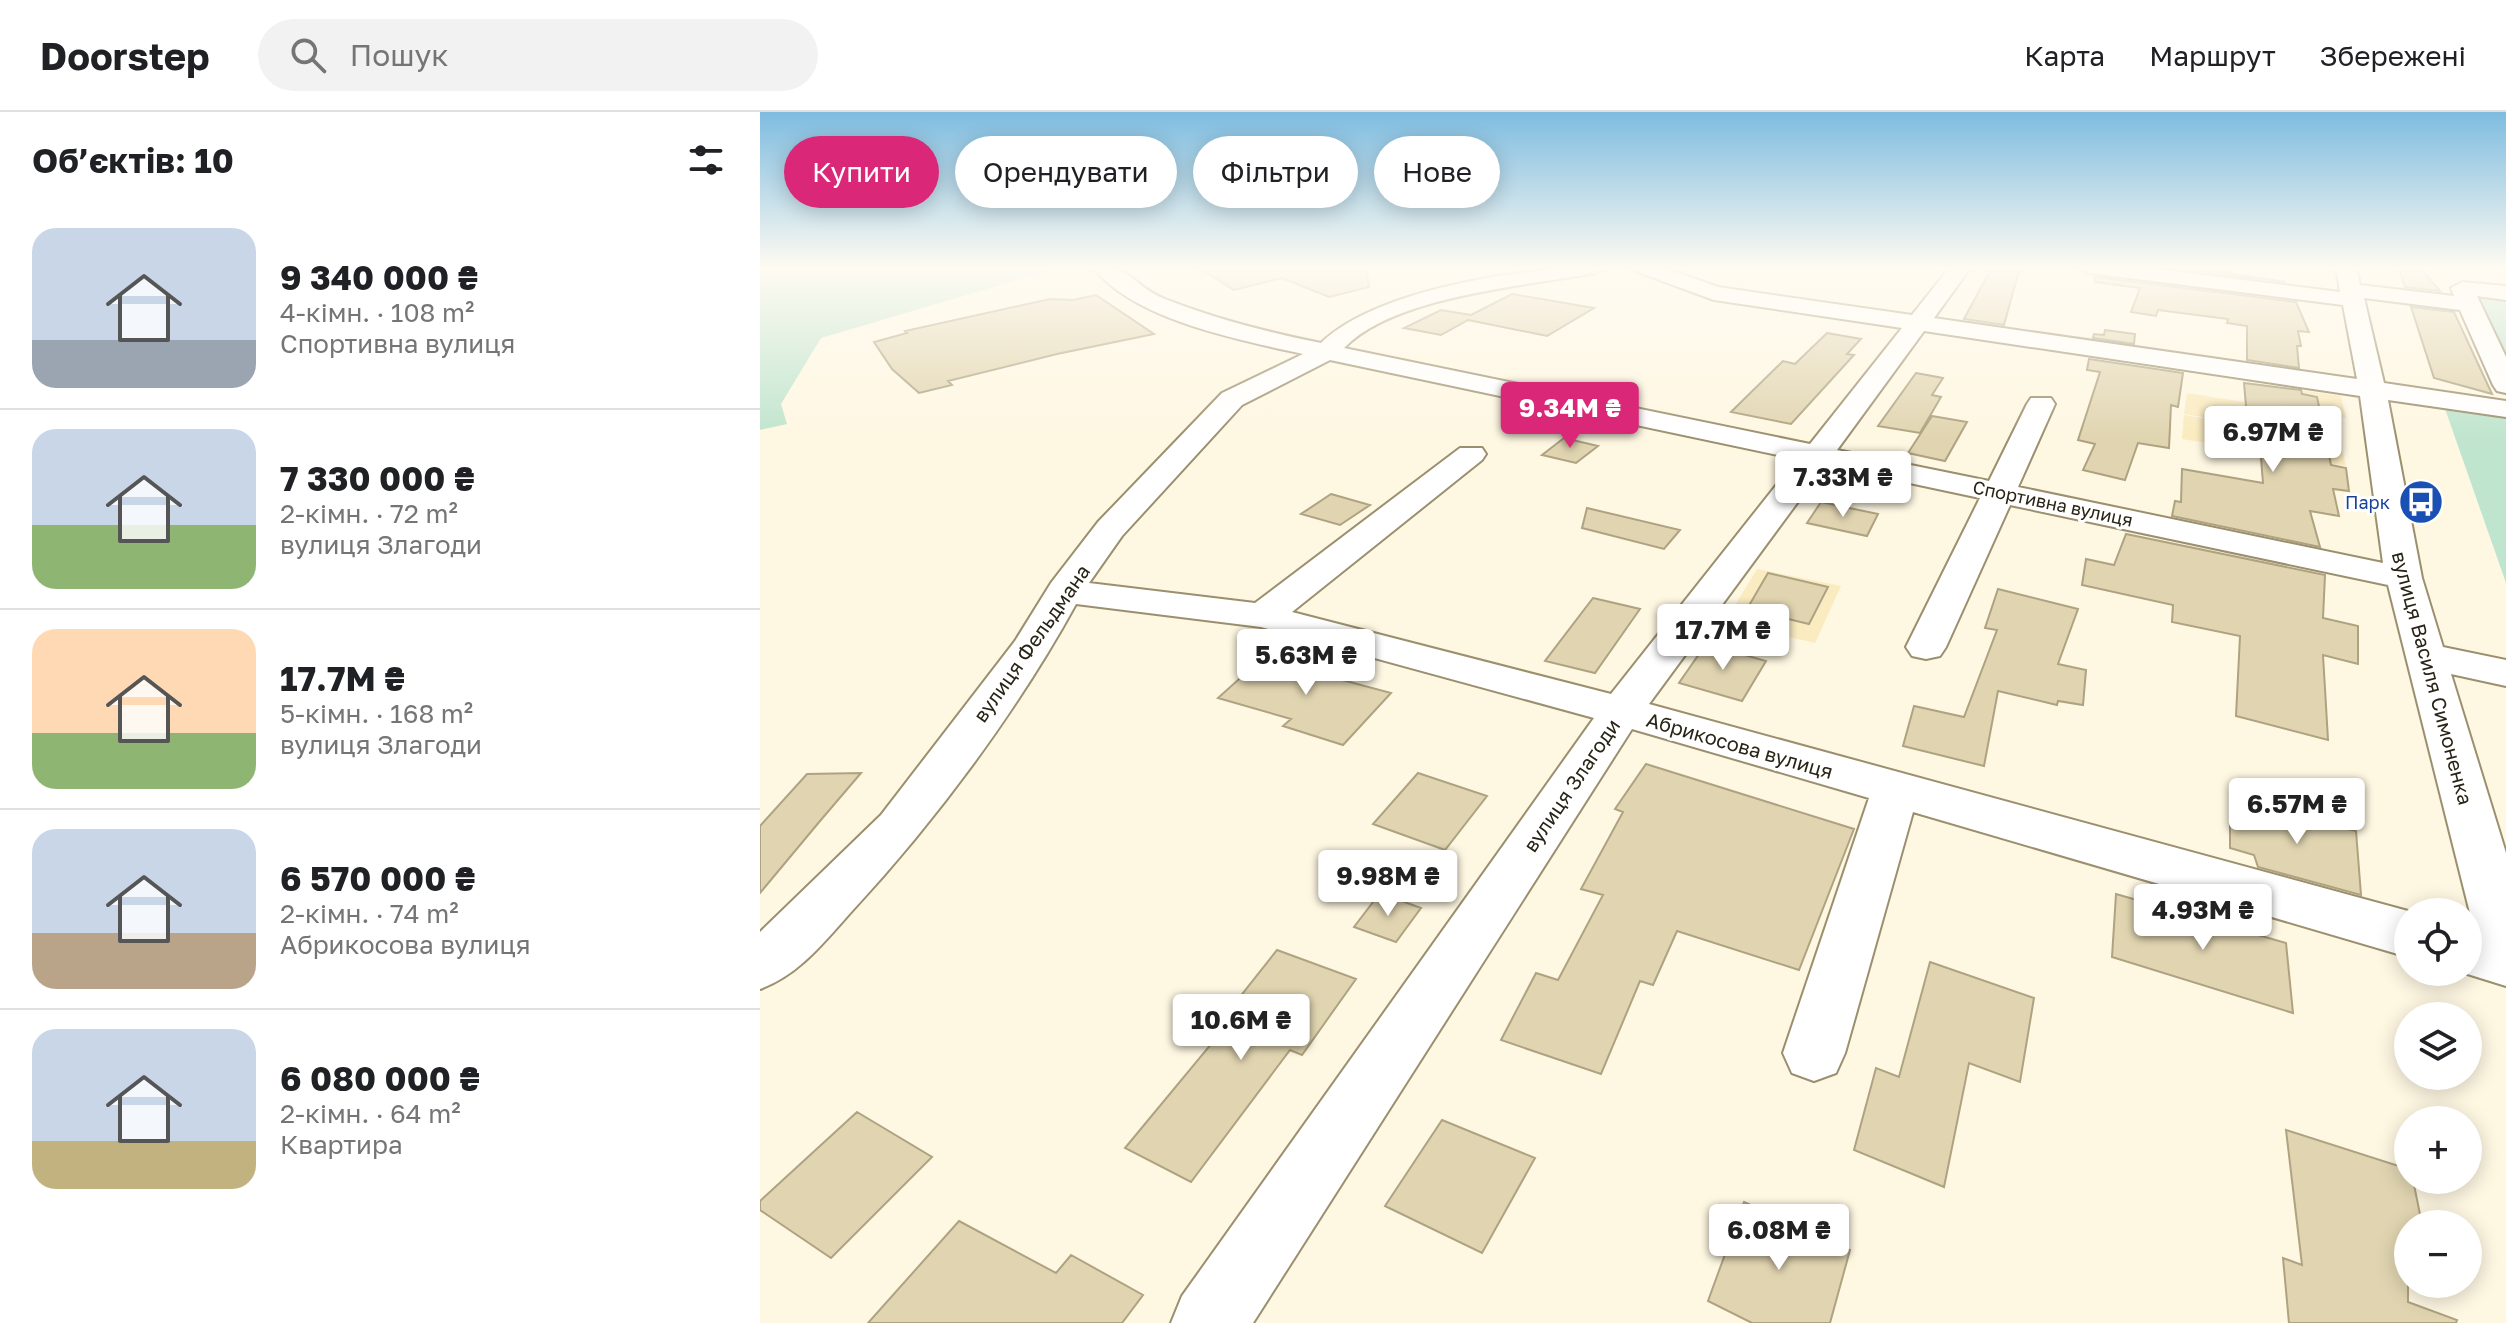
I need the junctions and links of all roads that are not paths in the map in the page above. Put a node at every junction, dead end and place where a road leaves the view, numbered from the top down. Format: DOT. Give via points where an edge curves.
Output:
graph roads {
  1 [pos="1209,324"];
  2 [pos="1363,324"];
  3 [pos="1916,324"];
  4 [pos="1935,324"];
  5 [pos="2358,324"];
  6 [pos="2478,324"];
  7 [pos="1326,352"];
  8 [pos="2506,385"];
  9 [pos="2372,388"];
  10 [pos="2041,404"];
  11 [pos="2506,409"];
  12 [pos="1820,453"];
  13 [pos="1471,454"];
  14 [pos="1999,492"];
  15 [pos="2404,578"];
  16 [pos="1064,591"];
  17 [pos="1263,616"];
  18 [pos="1926,647"];
  19 [pos="2424,655"];
  20 [pos="2506,673"];
  21 [pos="1621,711"];
  22 [pos="1896,789"];
  23 [pos="2394,930"];
  24 [pos="2506,945"];
  25 [pos="2482,955"];
  26 [pos="2506,962"];
  27 [pos="760,965"];
  28 [pos="1814,1053"];
  29 [pos="1209,1323"];
  1 -- 7 [label="street, Спортивна вулиця"];
  2 -- 7 [label="street, вулиця Фельдмана"];
  3 -- 12 [label="street, вулиця Злагоди"];
  4 -- 9 [label="street"];
  5 -- 9 [label="street, вулиця Василя Симоненка"];
  6 -- 8 [label="street"];
  7 -- 12 [label="street, Спортивна вулиця"];
  7 -- 16 [label="street, вулиця Фельдмана" via="1232,399 1110,529"];
  9 -- 11 [label="street"];
  9 -- 15 [label="street, вулиця Василя Симоненка"];
  10 -- 14 [label="street"];
  12 -- 14 [label="street, Спортивна вулиця"];
  12 -- 21 [label="street, вулиця Злагоди"];
  13 -- 17 [label="street"];
  14 -- 15 [label="street, Спортивна вулиця"];
  14 -- 18 [label="street"];
  15 -- 19 [label="street, вулиця Василя Симоненка"];
  16 -- 17 [label="street, Абрикосова вулиця"];
  16 -- 27 [label="street, вулиця Фельдмана" via="1033,645 899,828"];
  17 -- 21 [label="street, Абрикосова вулиця"];
  19 -- 20 [label="street"];
  19 -- 24 [label="street, вулиця Василя Симоненка"];
  21 -- 22 [label="street, Абрикосова вулиця"];
  21 -- 29 [label="street, вулиця Злагоди"];
  22 -- 23 [label="street, Абрикосова вулиця"];
  22 -- 28 [label="street"];
  25 -- 26 [label="street"];
}
